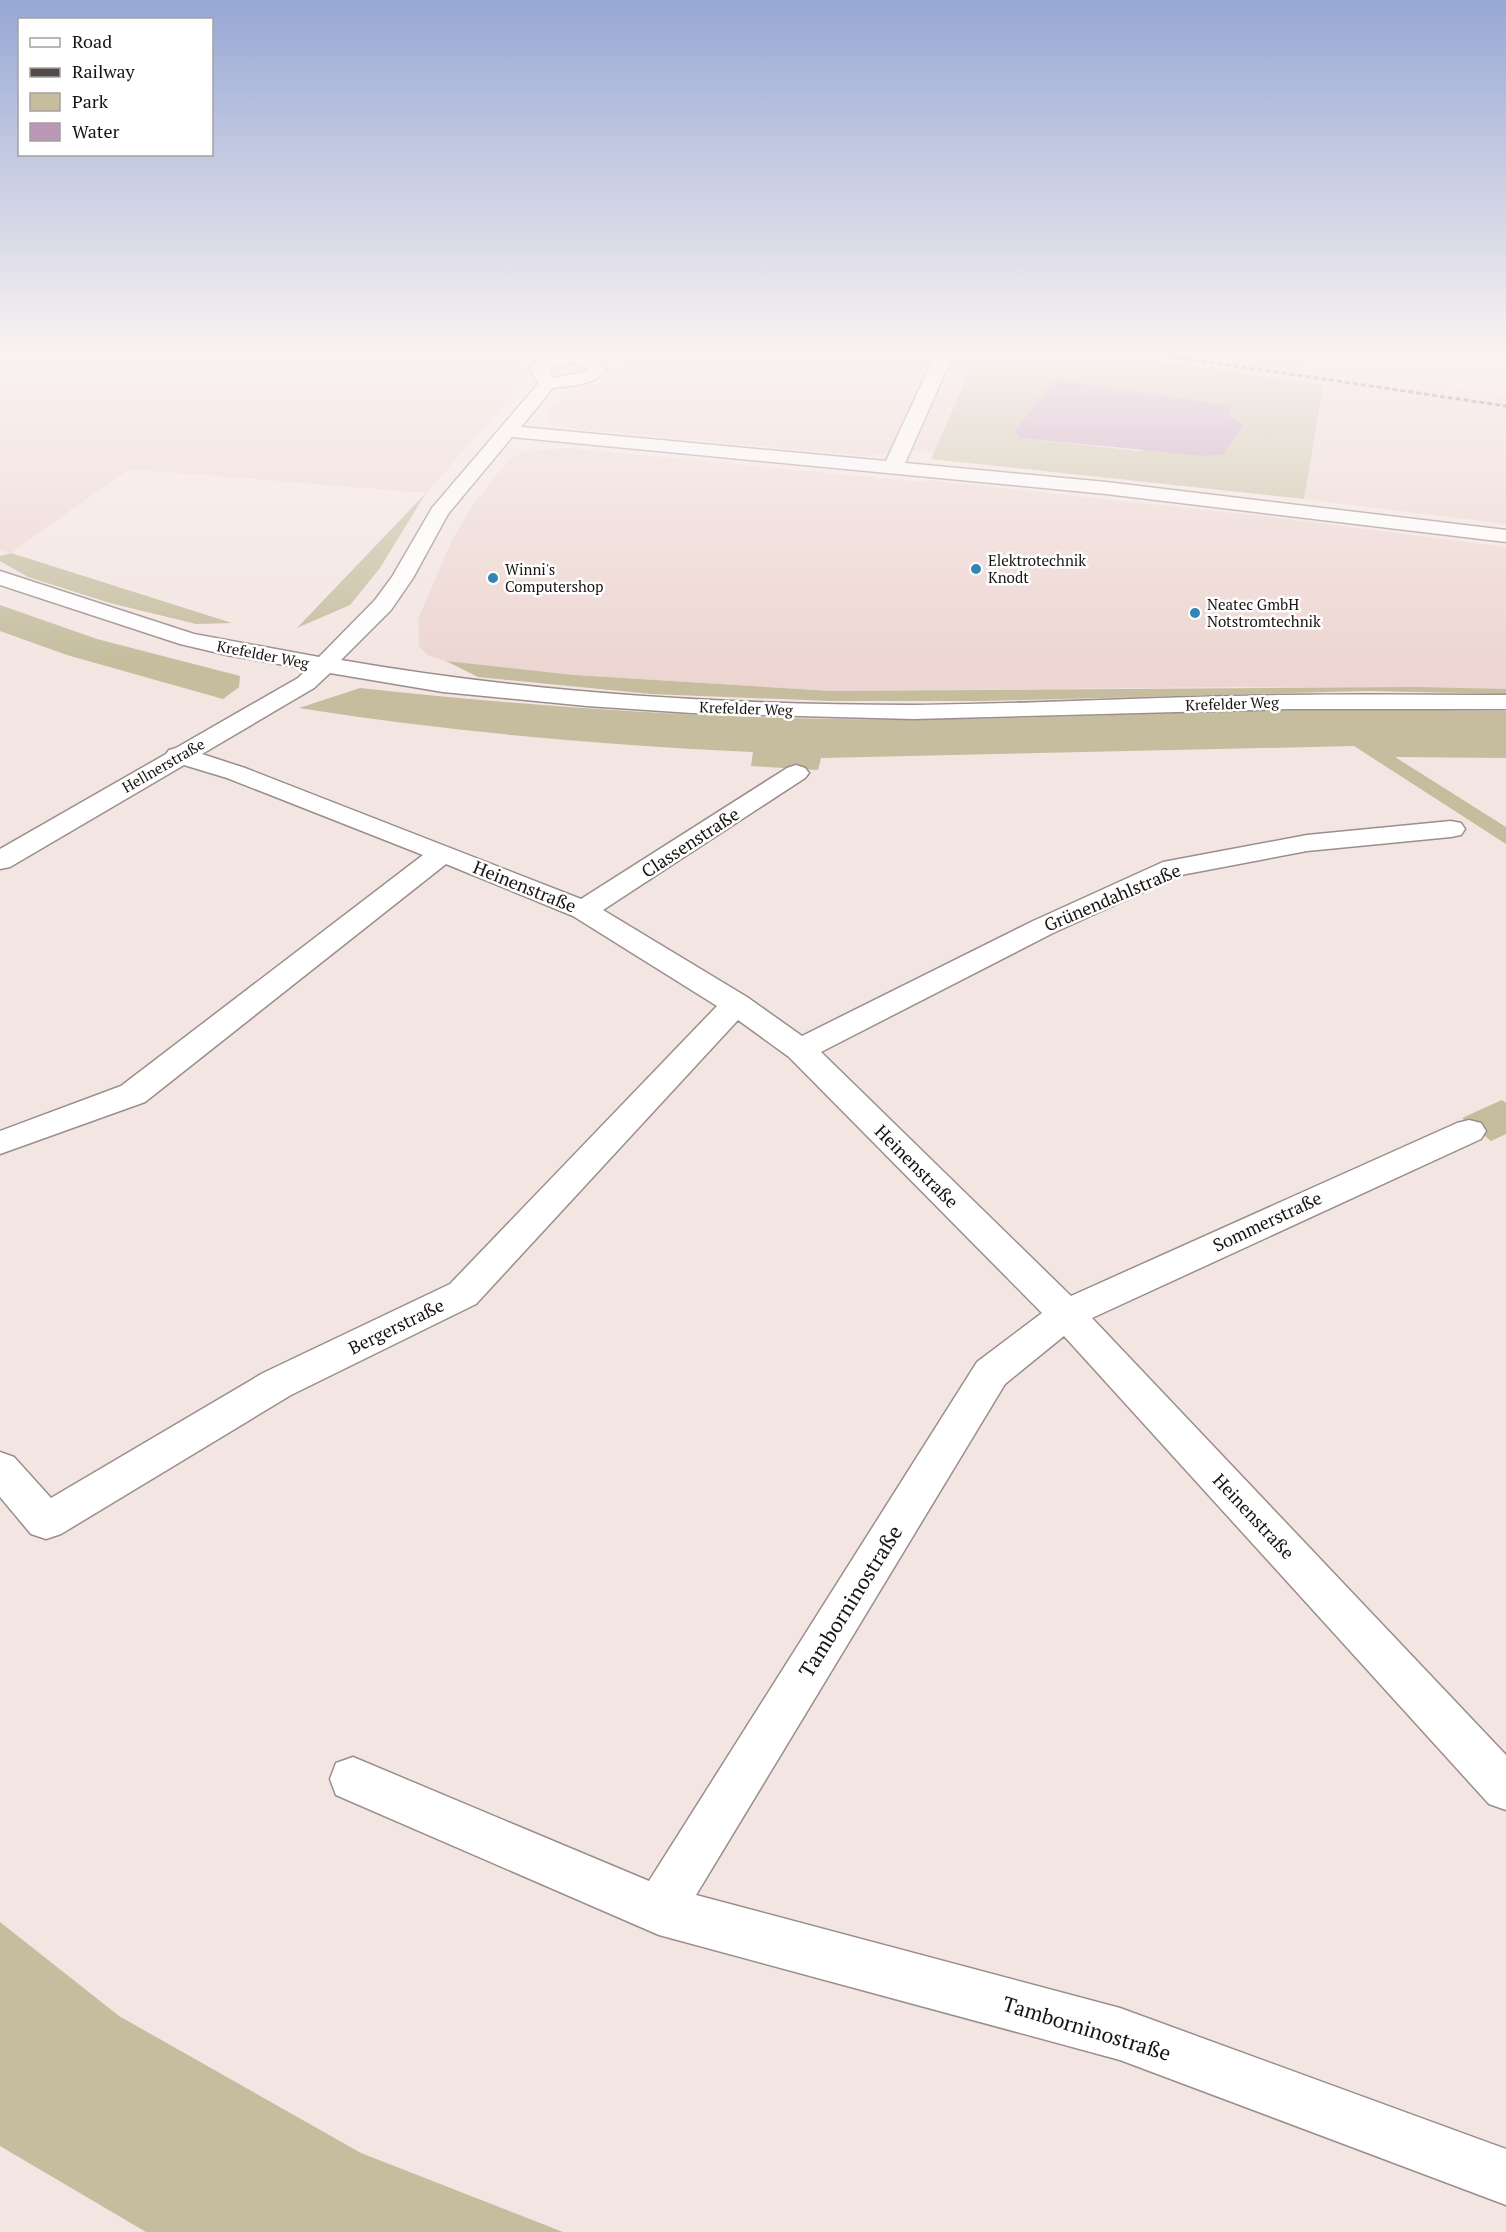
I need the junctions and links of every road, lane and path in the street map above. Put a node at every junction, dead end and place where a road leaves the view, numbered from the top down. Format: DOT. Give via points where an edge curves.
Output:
graph roads {
  1 [pos="484,457"];
  2 [pos="780,457"];
  3 [pos="898,457"];
  4 [pos="893,468"];
  5 [pos="1506,536"];
  6 [pos="0,578"];
  7 [pos="323,666"];
  8 [pos="1506,702"];
  9 [pos="178,755"];
  10 [pos="796,773"];
  11 [pos="1451,829"];
  12 [pos="443,853"];
  13 [pos="0,861"];
  14 [pos="583,910"];
  15 [pos="736,1004"];
  16 [pos="800,1050"];
  17 [pos="1470,1131"];
  18 [pos="0,1143"];
  19 [pos="1066,1314"];
  20 [pos="0,1469"];
  21 [pos="353,1779"];
  22 [pos="1506,1788"];
  23 [pos="659,1910"];
  24 [pos="1506,2177"];
  1 -- 7 [label="street, Hellnerstraße" via="439,512 383,605"];
  2 -- 4 [label="street"];
  3 -- 4 [label="street"];
  4 -- 5 [label="street" via="1106,488"];
  6 -- 7 [label="street, Krefelder Weg" via="188,639"];
  7 -- 8 [label="street, Krefelder Weg" via="505,692 804,710 1023,710 1300,701"];
  7 -- 9 [label="street, Hellnerstraße" via="306,683"];
  9 -- 12 [label="street, Heinenstraße" via="236,773"];
  9 -- 13 [label="street, Hellnerstraße"];
  10 -- 14 [label="street, Classenstraße"];
  11 -- 16 [label="street, Grünendahlstraße" via="1307,843 1173,868 1042,927"];
  12 -- 14 [label="street, Heinenstraße"];
  12 -- 18 [label="street" via="133,1094"];
  14 -- 15 [label="street, Heinenstraße"];
  15 -- 16 [label="street, Heinenstraße"];
  15 -- 20 [label="street, Bergerstraße" via="463,1294 277,1384 46,1522"];
  16 -- 19 [label="street, Heinenstraße"];
  17 -- 19 [label="street, Sommerstraße"];
  19 -- 22 [label="street, Heinenstraße"];
  19 -- 23 [label="street, Tamborninostraße" via="991,1373"];
  21 -- 23 [label="street, Tamborninostraße"];
  23 -- 24 [label="street, Tamborninostraße" via="1120,2034"];
}
